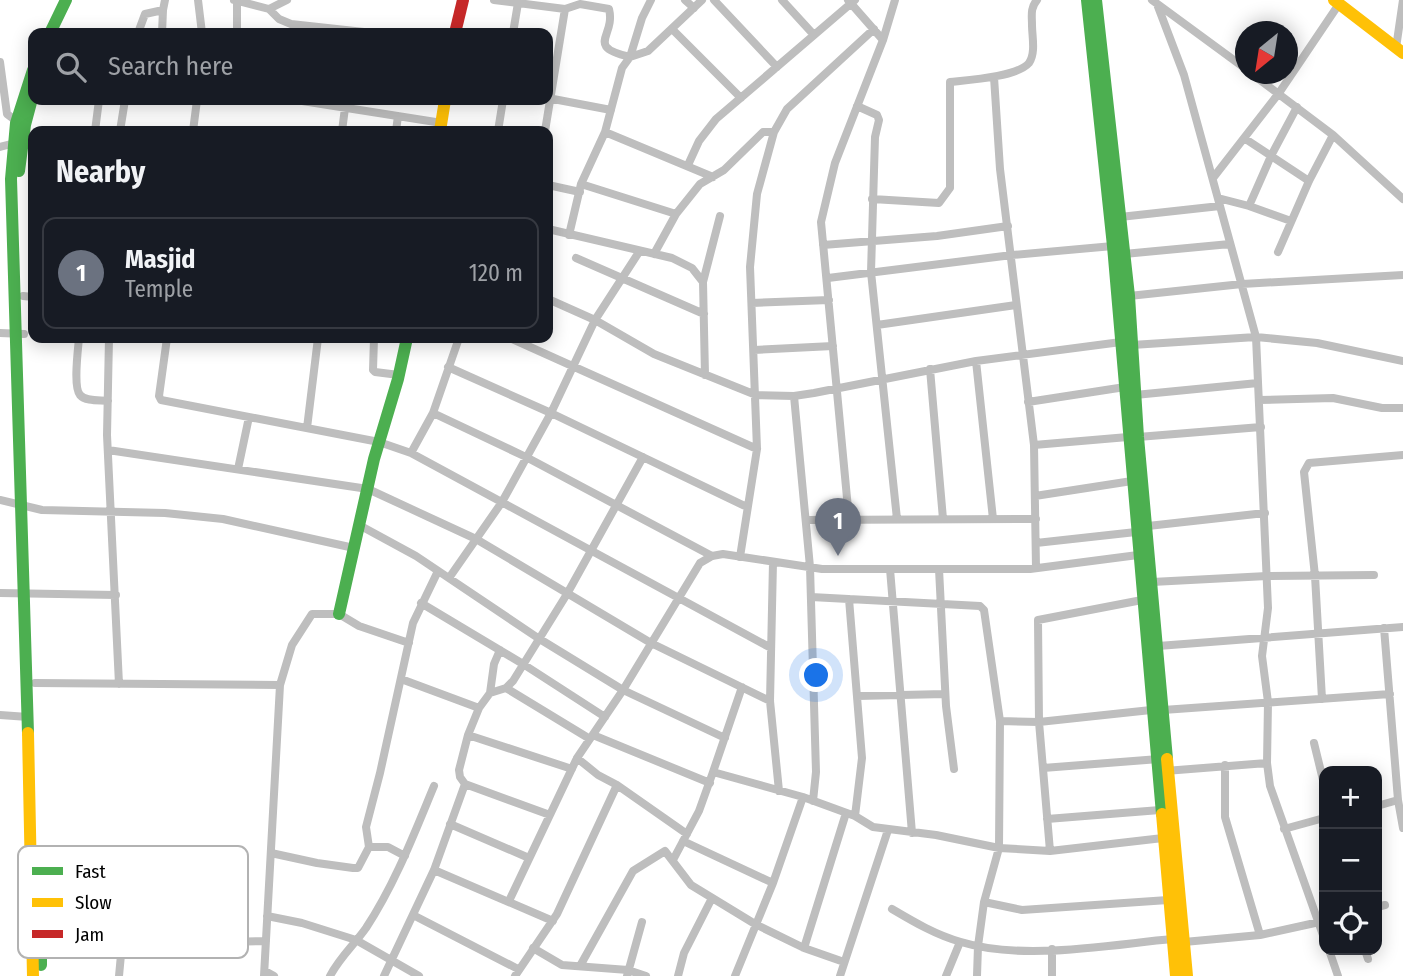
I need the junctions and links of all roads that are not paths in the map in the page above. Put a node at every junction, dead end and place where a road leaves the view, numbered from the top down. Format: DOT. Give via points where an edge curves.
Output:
graph roads {
  1 [pos="66,0"];
  2 [pos="75,0"];
  3 [pos="165,0"];
  4 [pos="198,0"];
  5 [pos="236,0"];
  6 [pos="287,0"];
  7 [pos="463,0"];
  8 [pos="494,0"];
  9 [pos="651,0"];
  10 [pos="685,0"];
  11 [pos="702,0"];
  12 [pos="714,0"];
  13 [pos="782,0"];
  14 [pos="895,0"];
  15 [pos="1037,0"];
  16 [pos="1087,0"];
  17 [pos="1096,0"];
  18 [pos="1403,0"];
  19 [pos="851,1"];
  20 [pos="1155,2"];
  21 [pos="1337,2"];
  22 [pos="518,3"];
  23 [pos="694,8"];
  24 [pos="269,9"];
  25 [pos="565,9"];
  26 [pos="163,10"];
  27 [pos="52,28"];
  28 [pos="62,28"];
  29 [pos="140,28"];
  30 [pos="162,28"];
  31 [pos="201,28"];
  32 [pos="237,28"];
  33 [pos="327,28"];
  34 [pos="456,28"];
  35 [pos="514,28"];
  36 [pos="671,29"];
  37 [pos="874,29"];
  38 [pos="814,35"];
  39 [pos="883,40"];
  40 [pos="1400,51"];
  41 [pos="630,57"];
  42 [pos="0,62"];
  43 [pos="1235,62"];
  44 [pos="776,67"];
  45 [pos="553,76"];
  46 [pos="994,76"];
  47 [pos="28,84"];
  48 [pos="1266,84"];
  49 [pos="2,87"];
  50 [pos="1279,93"];
  51 [pos="741,98"];
  52 [pos="553,99"];
  53 [pos="29,105"];
  54 [pos="98,105"];
  55 [pos="124,105"];
  56 [pos="196,105"];
  57 [pos="331,105"];
  58 [pos="444,105"];
  59 [pos="502,105"];
  60 [pos="548,105"];
  61 [pos="857,106"];
  62 [pos="345,107"];
  63 [pos="1297,107"];
  64 [pos="611,110"];
  65 [pos="398,116"];
  66 [pos="21,123"];
  67 [pos="96,126"];
  68 [pos="121,126"];
  69 [pos="194,126"];
  70 [pos="343,126"];
  71 [pos="397,126"];
  72 [pos="437,126"];
  73 [pos="441,126"];
  74 [pos="499,126"];
  75 [pos="546,126"];
  76 [pos="605,132"];
  77 [pos="774,132"];
  78 [pos="1333,135"];
  79 [pos="1244,138"];
  80 [pos="12,145"];
  81 [pos="1271,156"];
  82 [pos="688,165"];
  83 [pos="713,177"];
  84 [pos="1213,178"];
  85 [pos="1309,181"];
  86 [pos="553,185"];
  87 [pos="581,188"];
  88 [pos="872,199"];
  89 [pos="1403,199"];
  90 [pos="1219,202"];
  91 [pos="1249,206"];
  92 [pos="677,214"];
  93 [pos="720,216"];
  94 [pos="1120,217"];
  95 [pos="1291,221"];
  96 [pos="1008,226"];
  97 [pos="553,230"];
  98 [pos="569,234"];
  99 [pos="870,243"];
  100 [pos="1230,244"];
  101 [pos="823,245"];
  102 [pos="1118,250"];
  103 [pos="639,252"];
  104 [pos="1278,252"];
  105 [pos="654,254"];
  106 [pos="1012,255"];
  107 [pos="576,258"];
  108 [pos="871,272"];
  109 [pos="1403,275"];
  110 [pos="828,278"];
  111 [pos="621,280"];
  112 [pos="703,282"];
  113 [pos="1242,284"];
  114 [pos="1129,296"];
  115 [pos="28,297"];
  116 [pos="829,300"];
  117 [pos="553,301"];
  118 [pos="752,303"];
  119 [pos="1016,305"];
  120 [pos="704,314"];
  121 [pos="595,320"];
  122 [pos="877,326"];
  123 [pos="0,333"];
  124 [pos="21,334"];
  125 [pos="1256,337"];
  126 [pos="79,343"];
  127 [pos="109,343"];
  128 [pos="166,343"];
  129 [pos="317,343"];
  130 [pos="374,343"];
  131 [pos="406,343"];
  132 [pos="456,343"];
  133 [pos="521,343"];
  134 [pos="1126,344"];
  135 [pos="833,346"];
  136 [pos="754,350"];
  137 [pos="1022,354"];
  138 [pos="976,361"];
  139 [pos="1403,361"];
  140 [pos="573,366"];
  141 [pos="448,368"];
  142 [pos="930,369"];
  143 [pos="399,375"];
  144 [pos="705,375"];
  145 [pos="883,378"];
  146 [pos="1258,383"];
  147 [pos="836,388"];
  148 [pos="1130,391"];
  149 [pos="756,395"];
  150 [pos="794,396"];
  151 [pos="1259,400"];
  152 [pos="108,401"];
  153 [pos="1028,402"];
  154 [pos="1403,408"];
  155 [pos="433,413"];
  156 [pos="551,413"];
  157 [pos="249,417"];
  158 [pos="1261,427"];
  159 [pos="307,428"];
  160 [pos="1133,437"];
  161 [pos="379,442"];
  162 [pos="1034,445"];
  163 [pos="757,449"];
  164 [pos="108,450"];
  165 [pos="411,453"];
  166 [pos="1403,455"];
  167 [pos="526,457"];
  168 [pos="643,457"];
  169 [pos="238,469"];
  170 [pos="1132,481"];
  171 [pos="368,489"];
  172 [pos="1035,496"];
  173 [pos="0,500"];
  174 [pos="502,502"];
  175 [pos="25,505"];
  176 [pos="616,505"];
  177 [pos="747,507"];
  178 [pos="111,512"];
  179 [pos="1265,513"];
  180 [pos="849,519"];
  181 [pos="897,519"];
  182 [pos="943,519"];
  183 [pos="993,519"];
  184 [pos="1036,519"];
  185 [pos="806,520"];
  186 [pos="359,526"];
  187 [pos="1142,529"];
  188 [pos="476,539"];
  189 [pos="1036,543"];
  190 [pos="354,548"];
  191 [pos="591,550"];
  192 [pos="1138,555"];
  193 [pos="712,556"];
  194 [pos="740,556"];
  195 [pos="773,562"];
  196 [pos="810,567"];
  197 [pos="1036,568"];
  198 [pos="890,569"];
  199 [pos="939,569"];
  200 [pos="438,571"];
  201 [pos="1374,575"];
  202 [pos="1267,576"];
  203 [pos="1315,576"];
  204 [pos="449,578"];
  205 [pos="1152,582"];
  206 [pos="0,593"];
  207 [pos="567,594"];
  208 [pos="28,595"];
  209 [pos="116,595"];
  210 [pos="679,597"];
  211 [pos="811,597"];
  212 [pos="849,599"];
  213 [pos="1142,600"];
  214 [pos="893,602"];
  215 [pos="421,603"];
  216 [pos="939,604"];
  217 [pos="339,614"];
  218 [pos="1403,627"];
  219 [pos="1384,628"];
  220 [pos="1318,633"];
  221 [pos="1263,637"];
  222 [pos="538,638"];
  223 [pos="409,643"];
  224 [pos="651,643"];
  225 [pos="1158,646"];
  226 [pos="771,648"];
  227 [pos="500,650"];
  228 [pos="523,664"];
  229 [pos="401,679"];
  230 [pos="35,683"];
  231 [pos="119,684"];
  232 [pos="280,685"];
  233 [pos="742,687"];
  234 [pos="506,688"];
  235 [pos="622,690"];
  236 [pos="490,693"];
  237 [pos="945,694"];
  238 [pos="1390,694"];
  239 [pos="902,695"];
  240 [pos="857,696"];
  241 [pos="1322,699"];
  242 [pos="770,701"];
  243 [pos="1268,702"];
  244 [pos="479,708"];
  245 [pos="1157,710"];
  246 [pos="0,715"];
  247 [pos="605,716"];
  248 [pos="28,717"];
  249 [pos="1000,722"];
  250 [pos="1039,722"];
  251 [pos="468,735"];
  252 [pos="592,737"];
  253 [pos="725,738"];
  254 [pos="1314,743"];
  255 [pos="578,758"];
  256 [pos="1267,763"];
  257 [pos="1162,765"];
  258 [pos="1225,765"];
  259 [pos="1320,766"];
  260 [pos="1043,768"];
  261 [pos="572,769"];
  262 [pos="954,769"];
  263 [pos="713,772"];
  264 [pos="710,783"];
  265 [pos="465,784"];
  266 [pos="617,785"];
  267 [pos="434,786"];
  268 [pos="779,791"];
  269 [pos="803,797"];
  270 [pos="1398,800"];
  271 [pos="813,801"];
  272 [pos="1382,805"];
  273 [pos="1160,810"];
  274 [pos="845,813"];
  275 [pos="550,815"];
  276 [pos="855,816"];
  277 [pos="1047,819"];
  278 [pos="1319,819"];
  279 [pos="450,824"];
  280 [pos="1403,828"];
  281 [pos="1284,829"];
  282 [pos="888,830"];
  283 [pos="912,833"];
  284 [pos="685,837"];
  285 [pos="1163,838"];
  286 [pos="30,846"];
  287 [pos="39,846"];
  288 [pos="369,847"];
  289 [pos="999,848"];
  290 [pos="1050,851"];
  291 [pos="271,853"];
  292 [pos="405,856"];
  293 [pos="529,858"];
  294 [pos="673,860"];
  295 [pos="434,870"];
  296 [pos="774,883"];
  297 [pos="712,898"];
  298 [pos="1168,900"];
  299 [pos="509,901"];
  300 [pos="984,902"];
  301 [pos="892,909"];
  302 [pos="413,915"];
  303 [pos="267,916"];
  304 [pos="1319,917"];
  305 [pos="553,921"];
  306 [pos="642,922"];
  307 [pos="1319,922"];
  308 [pos="755,924"];
  309 [pos="1261,935"];
  310 [pos="356,940"];
  311 [pos="248,941"];
  312 [pos="266,941"];
  313 [pos="1178,941"];
  314 [pos="960,942"];
  315 [pos="978,946"];
  316 [pos="533,948"];
  317 [pos="804,948"];
  318 [pos="1052,949"];
  319 [pos="1331,955"];
  320 [pos="1367,955"];
  321 [pos="33,958"];
  322 [pos="41,958"];
  323 [pos="121,958"];
  324 [pos="1368,959"];
  325 [pos="391,960"];
  326 [pos="844,962"];
  327 [pos="580,966"];
  328 [pos="628,973"];
  329 [pos="265,974"];
  330 [pos="517,974"];
  331 [pos="33,976"];
  332 [pos="41,976"];
  333 [pos="119,976"];
  334 [pos="275,976"];
  335 [pos="330,976"];
  336 [pos="384,976"];
  337 [pos="419,976"];
  338 [pos="646,976"];
  339 [pos="678,976"];
  340 [pos="734,976"];
  341 [pos="840,976"];
  342 [pos="946,976"];
  343 [pos="977,976"];
  344 [pos="1052,976"];
  345 [pos="1176,976"];
  346 [pos="1187,976"];
  347 [pos="1338,976"];
  1 -- 27 [label="main road"];
  2 -- 28 [label="main road"];
  3 -- 26 [label="street"];
  4 -- 31 [label="street"];
  5 -- 24 [label="street"];
  5 -- 32 [label="street"];
  6 -- 24 [label="street"];
  7 -- 34 [label="main road"];
  8 -- 22 [label="street"];
  9 -- 41 [label="street"];
  10 -- 23 [label="street"];
  11 -- 23 [label="street"];
  12 -- 44 [label="street"];
  13 -- 38 [label="street"];
  14 -- 39 [label="street"];
  15 -- 46 [label="street" via="1031,12 1033,51 1029,62"];
  16 -- 102 [label="main road"];
  17 -- 94 [label="main road"];
  18 -- 40 [label="street"];
  19 -- 37 [label="street"];
  19 -- 38 [label="street"];
  20 -- 43 [label="street"];
  20 -- 84 [label="street" via="1184,75"];
  21 -- 40 [label="main road"];
  21 -- 50 [label="street"];
  22 -- 25 [label="street"];
  22 -- 35 [label="street"];
  23 -- 36 [label="street"];
  24 -- 33 [label="street" via="291,24"];
  25 -- 41 [label="street" via="580,4 609,9 607,49"];
  25 -- 45 [label="street"];
  26 -- 29 [label="street" via="145,14"];
  26 -- 30 [label="street"];
  36 -- 41 [label="street" via="648,51"];
  36 -- 51 [label="street"];
  37 -- 39 [label="street"];
  37 -- 77 [label="street" via="787,109"];
  38 -- 44 [label="street"];
  39 -- 61 [label="street"];
  41 -- 64 [label="street" via="622,68"];
  42 -- 49 [label="street"];
  44 -- 51 [label="street"];
  46 -- 88 [label="street" via="950,82 950,188 939,203"];
  46 -- 96 [label="street"];
  47 -- 66 [label="main road"];
  48 -- 50 [label="street"];
  49 -- 66 [label="street" via="7,114"];
  50 -- 63 [label="street"];
  50 -- 79 [label="street"];
  51 -- 82 [label="street" via="716,119"];
  52 -- 64 [label="street"];
  53 -- 66 [label="main road"];
  54 -- 67 [label="street"];
  55 -- 68 [label="street"];
  56 -- 69 [label="street"];
  57 -- 62 [label="street"];
  58 -- 73 [label="main road"];
  59 -- 74 [label="street"];
  60 -- 75 [label="street"];
  61 -- 88 [label="street" via="879,120"];
  61 -- 101 [label="street" via="835,163 821,222"];
  62 -- 65 [label="street"];
  62 -- 70 [label="street"];
  63 -- 78 [label="street"];
  63 -- 81 [label="street"];
  64 -- 76 [label="street"];
  65 -- 71 [label="street"];
  65 -- 72 [label="street"];
  66 -- 80 [label="main road"];
  76 -- 82 [label="street"];
  76 -- 87 [label="street"];
  77 -- 83 [label="street" via="763,132"];
  77 -- 118 [label="street" via="757,194 750,267"];
  78 -- 85 [label="street"];
  78 -- 89 [label="street"];
  79 -- 81 [label="street"];
  79 -- 84 [label="street"];
  80 -- 115 [label="main road"];
  80 -- 124 [label="main road"];
  81 -- 85 [label="street"];
  81 -- 91 [label="street"];
  82 -- 83 [label="street"];
  83 -- 92 [label="street" via="700,184"];
  84 -- 90 [label="street"];
  85 -- 95 [label="street"];
  86 -- 87 [label="street"];
  87 -- 92 [label="street"];
  87 -- 98 [label="street"];
  88 -- 99 [label="street"];
  90 -- 91 [label="street"];
  90 -- 94 [label="street"];
  90 -- 100 [label="street"];
  91 -- 95 [label="street"];
  92 -- 105 [label="street"];
  93 -- 112 [label="street"];
  94 -- 102 [label="main road"];
  95 -- 104 [label="street"];
  96 -- 99 [label="street"];
  96 -- 106 [label="street"];
  97 -- 98 [label="street"];
  98 -- 103 [label="street"];
  99 -- 101 [label="street"];
  99 -- 108 [label="street"];
  100 -- 102 [label="street"];
  100 -- 113 [label="street"];
  101 -- 110 [label="street"];
  102 -- 106 [label="street"];
  102 -- 114 [label="main road"];
  102 -- 134 [label="main road"];
  103 -- 105 [label="street"];
  103 -- 111 [label="street"];
  105 -- 112 [label="street" via="692,268"];
  106 -- 108 [label="street"];
  106 -- 119 [label="street"];
  107 -- 111 [label="street"];
  108 -- 110 [label="street"];
  108 -- 122 [label="street"];
  109 -- 113 [label="street"];
  110 -- 116 [label="street"];
  111 -- 120 [label="street"];
  111 -- 121 [label="street"];
  112 -- 120 [label="street"];
  113 -- 114 [label="street"];
  113 -- 125 [label="street"];
  114 -- 134 [label="main road"];
  115 -- 124 [label="main road"];
  116 -- 118 [label="street"];
  116 -- 135 [label="street"];
  117 -- 121 [label="street"];
  118 -- 136 [label="street"];
  119 -- 122 [label="street"];
  119 -- 137 [label="street"];
  120 -- 144 [label="street"];
  121 -- 140 [label="street"];
  121 -- 144 [label="street" via="654,354"];
  122 -- 145 [label="street"];
  123 -- 124 [label="street"];
  124 -- 175 [label="main road"];
  125 -- 134 [label="street"];
  125 -- 139 [label="street" via="1317,343"];
  125 -- 146 [label="street"];
  126 -- 152 [label="street" via="76,387 80,395"];
  127 -- 152 [label="street"];
  128 -- 157 [label="street" via="161,400"];
  129 -- 159 [label="street"];
  130 -- 143 [label="street" via="373,370"];
  131 -- 143 [label="main road"];
  132 -- 141 [label="street"];
  133 -- 140 [label="street"];
  134 -- 137 [label="street"];
  134 -- 148 [label="main road"];
  135 -- 136 [label="street"];
  135 -- 147 [label="street"];
  136 -- 149 [label="street"];
  137 -- 138 [label="street"];
  137 -- 153 [label="street"];
  138 -- 142 [label="street"];
  138 -- 183 [label="street"];
  140 -- 156 [label="street"];
  140 -- 163 [label="street"];
  141 -- 155 [label="street"];
  141 -- 156 [label="street"];
  142 -- 145 [label="street"];
  142 -- 182 [label="street"];
  143 -- 161 [label="main road"];
  144 -- 149 [label="street"];
  145 -- 147 [label="street"];
  145 -- 181 [label="street"];
  146 -- 148 [label="street"];
  146 -- 151 [label="street"];
  147 -- 150 [label="street"];
  147 -- 180 [label="street"];
  148 -- 153 [label="street"];
  148 -- 160 [label="main road"];
  149 -- 150 [label="street"];
  149 -- 163 [label="street"];
  150 -- 185 [label="street"];
  151 -- 154 [label="street" via="1333,398"];
  151 -- 158 [label="street"];
  152 -- 164 [label="street"];
  153 -- 162 [label="street"];
  155 -- 165 [label="street"];
  155 -- 167 [label="street"];
  156 -- 167 [label="street"];
  156 -- 168 [label="street"];
  157 -- 159 [label="street"];
  157 -- 169 [label="street"];
  158 -- 160 [label="street"];
  158 -- 179 [label="street"];
  159 -- 161 [label="street"];
  160 -- 162 [label="street"];
  160 -- 170 [label="main road"];
  160 -- 187 [label="main road"];
  161 -- 165 [label="street"];
  161 -- 171 [label="main road"];
  162 -- 172 [label="street"];
  163 -- 177 [label="street"];
  164 -- 169 [label="street"];
  164 -- 178 [label="street"];
  165 -- 174 [label="street"];
  166 -- 203 [label="street" via="1309,463 1304,472"];
  167 -- 174 [label="street"];
  167 -- 176 [label="street"];
  168 -- 176 [label="street"];
  168 -- 177 [label="street"];
  169 -- 171 [label="street"];
  170 -- 172 [label="street"];
  170 -- 187 [label="main road"];
  171 -- 186 [label="main road"];
  171 -- 188 [label="street"];
  172 -- 184 [label="street"];
  173 -- 175 [label="street"];
  174 -- 188 [label="street"];
  174 -- 191 [label="street"];
  175 -- 178 [label="street" via="42,510"];
  175 -- 208 [label="main road"];
  176 -- 191 [label="street"];
  176 -- 193 [label="street"];
  177 -- 194 [label="street"];
  178 -- 190 [label="street" via="223,519"];
  178 -- 209 [label="street"];
  179 -- 187 [label="street"];
  179 -- 202 [label="street"];
  180 -- 181 [label="street"];
  180 -- 185 [label="street"];
  181 -- 182 [label="street"];
  182 -- 183 [label="street"];
  183 -- 184 [label="street"];
  184 -- 189 [label="street"];
  185 -- 196 [label="street"];
  186 -- 190 [label="main road"];
  186 -- 200 [label="street"];
  187 -- 189 [label="street"];
  187 -- 192 [label="main road"];
  187 -- 205 [label="main road"];
  188 -- 204 [label="street"];
  188 -- 207 [label="street"];
  189 -- 197 [label="street"];
  190 -- 217 [label="main road"];
  191 -- 207 [label="street"];
  191 -- 210 [label="street"];
  192 -- 197 [label="street"];
  192 -- 213 [label="main road"];
  193 -- 194 [label="street"];
  193 -- 210 [label="street" via="700,563"];
  194 -- 195 [label="street"];
  195 -- 196 [label="street"];
  195 -- 226 [label="street"];
  196 -- 198 [label="street"];
  196 -- 211 [label="street"];
  197 -- 199 [label="street"];
  198 -- 199 [label="street"];
  198 -- 214 [label="street"];
  199 -- 216 [label="street"];
  200 -- 204 [label="street"];
  200 -- 215 [label="street"];
  201 -- 203 [label="street"];
  202 -- 203 [label="street"];
  202 -- 205 [label="street"];
  202 -- 221 [label="street"];
  203 -- 220 [label="street"];
  204 -- 222 [label="street"];
  205 -- 225 [label="main road"];
  206 -- 208 [label="street"];
  207 -- 222 [label="street"];
  207 -- 224 [label="street"];
  208 -- 209 [label="street"];
  208 -- 230 [label="main road"];
  208 -- 248 [label="main road"];
  209 -- 231 [label="street"];
  210 -- 224 [label="street"];
  210 -- 226 [label="street"];
  211 -- 212 [label="street"];
  211 -- 271 [label="street"];
  212 -- 214 [label="street"];
  212 -- 240 [label="street"];
  213 -- 245 [label="main road"];
  213 -- 250 [label="street" via="1038,620"];
  214 -- 216 [label="street"];
  214 -- 239 [label="street"];
  215 -- 223 [label="street"];
  215 -- 227 [label="street"];
  216 -- 237 [label="street"];
  216 -- 249 [label="street" via="984,610"];
  217 -- 223 [label="street"];
  217 -- 232 [label="street" via="312,614 292,645"];
  218 -- 219 [label="street"];
  219 -- 220 [label="street"];
  219 -- 238 [label="street"];
  220 -- 221 [label="street"];
  220 -- 241 [label="street"];
  221 -- 225 [label="street"];
  221 -- 243 [label="street"];
  222 -- 228 [label="street"];
  222 -- 235 [label="street"];
  223 -- 229 [label="street"];
  224 -- 233 [label="street"];
  224 -- 235 [label="street"];
  225 -- 245 [label="main road"];
  226 -- 242 [label="street"];
  227 -- 228 [label="street"];
  227 -- 236 [label="street"];
  228 -- 234 [label="street"];
  228 -- 247 [label="street"];
  229 -- 244 [label="street"];
  229 -- 288 [label="street" via="366,827"];
  230 -- 231 [label="street"];
  230 -- 287 [label="main road"];
  231 -- 232 [label="street"];
  232 -- 291 [label="street"];
  233 -- 242 [label="street"];
  233 -- 253 [label="street"];
  234 -- 236 [label="street"];
  234 -- 252 [label="street"];
  235 -- 247 [label="street"];
  235 -- 253 [label="street"];
  236 -- 244 [label="street"];
  237 -- 239 [label="street"];
  237 -- 262 [label="street"];
  238 -- 241 [label="street"];
  238 -- 270 [label="street"];
  239 -- 240 [label="street"];
  239 -- 283 [label="street"];
  240 -- 276 [label="street" via="862,758"];
  241 -- 243 [label="street"];
  242 -- 268 [label="street"];
  243 -- 245 [label="street"];
  243 -- 256 [label="street"];
  244 -- 251 [label="street"];
  245 -- 250 [label="street"];
  245 -- 257 [label="main road"];
  246 -- 248 [label="street"];
  247 -- 252 [label="street"];
  248 -- 286 [label="main road"];
  249 -- 250 [label="street"];
  249 -- 289 [label="street"];
  250 -- 260 [label="street"];
  251 -- 261 [label="street"];
  251 -- 265 [label="street" via="459,770"];
  252 -- 255 [label="street"];
  252 -- 264 [label="street"];
  253 -- 263 [label="street"];
  254 -- 259 [label="street"];
  255 -- 261 [label="street"];
  255 -- 266 [label="street"];
  256 -- 258 [label="street"];
  256 -- 281 [label="street"];
  257 -- 258 [label="street"];
  257 -- 260 [label="street"];
  257 -- 273 [label="main road"];
  257 -- 313 [label="main road"];
  258 -- 309 [label="street" via="1226,817"];
  260 -- 277 [label="street"];
  261 -- 275 [label="street"];
  263 -- 264 [label="street"];
  263 -- 268 [label="street"];
  264 -- 284 [label="street"];
  265 -- 275 [label="street"];
  265 -- 279 [label="street"];
  266 -- 284 [label="street"];
  266 -- 305 [label="street"];
  267 -- 292 [label="street"];
  268 -- 269 [label="street"];
  269 -- 271 [label="street"];
  269 -- 296 [label="street"];
  270 -- 272 [label="street"];
  270 -- 280 [label="street"];
  271 -- 274 [label="street"];
  273 -- 277 [label="street"];
  273 -- 285 [label="main road"];
  274 -- 276 [label="street"];
  274 -- 317 [label="street"];
  275 -- 293 [label="street"];
  276 -- 282 [label="street"];
  277 -- 290 [label="street"];
  278 -- 281 [label="street"];
  279 -- 293 [label="street"];
  279 -- 295 [label="street"];
  281 -- 304 [label="street"];
  282 -- 283 [label="street"];
  282 -- 326 [label="street"];
  283 -- 289 [label="street"];
  284 -- 294 [label="street"];
  284 -- 296 [label="street"];
  285 -- 290 [label="street"];
  285 -- 298 [label="main road"];
  288 -- 291 [label="street" via="358,867"];
  288 -- 292 [label="street" via="388,847"];
  289 -- 290 [label="street"];
  289 -- 300 [label="street"];
  291 -- 303 [label="street"];
  292 -- 310 [label="street"];
  293 -- 299 [label="street"];
  294 -- 297 [label="street" via="691,886"];
  294 -- 327 [label="street" via="666,850 633,871"];
  295 -- 299 [label="street"];
  295 -- 302 [label="street"];
  296 -- 308 [label="street"];
  297 -- 308 [label="street"];
  297 -- 339 [label="street" via="684,953"];
  298 -- 300 [label="street" via="1022,910"];
  298 -- 313 [label="main road"];
  299 -- 305 [label="street"];
  300 -- 315 [label="street"];
  301 -- 314 [label="street"];
  302 -- 325 [label="street"];
  302 -- 330 [label="street"];
  303 -- 310 [label="street"];
  303 -- 312 [label="street"];
  305 -- 316 [label="street"];
  306 -- 328 [label="street"];
  307 -- 309 [label="street"];
  308 -- 317 [label="street"];
  308 -- 340 [label="street"];
  309 -- 313 [label="street"];
  310 -- 325 [label="street"];
  310 -- 335 [label="street"];
  311 -- 312 [label="street"];
  312 -- 329 [label="street"];
  313 -- 318 [label="street"];
  313 -- 345 [label="main road"];
  313 -- 346 [label="main road"];
  314 -- 315 [label="street"];
  314 -- 342 [label="street"];
  315 -- 318 [label="street" via="1006,951"];
  315 -- 343 [label="street"];
  316 -- 327 [label="street" via="562,965"];
  316 -- 330 [label="street"];
  317 -- 326 [label="street"];
  318 -- 344 [label="street"];
  319 -- 347 [label="street"];
  320 -- 324 [label="street"];
  321 -- 331 [label="main road"];
  322 -- 332 [label="main road"];
  323 -- 333 [label="street"];
  325 -- 336 [label="street"];
  325 -- 337 [label="street"];
  326 -- 341 [label="street"];
  327 -- 328 [label="street"];
  328 -- 338 [label="street"];
  329 -- 334 [label="street"];
}
